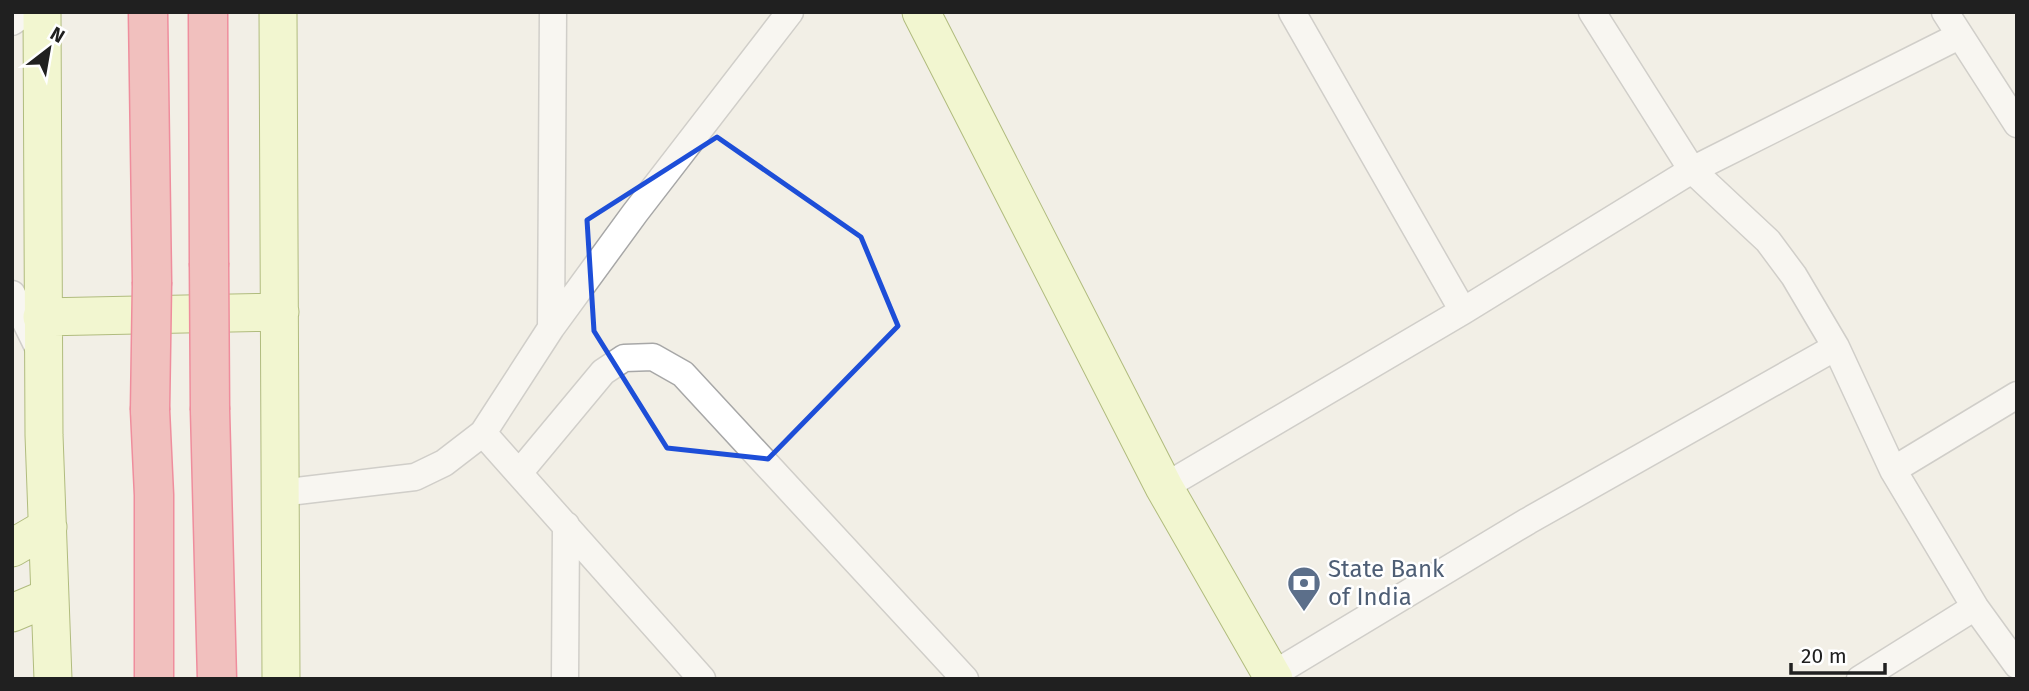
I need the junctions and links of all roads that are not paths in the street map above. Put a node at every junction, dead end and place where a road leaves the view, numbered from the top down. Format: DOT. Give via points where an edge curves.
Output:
graph roads {
  1 [pos="27,12"];
  2 [pos="42,12"];
  3 [pos="148,12"];
  4 [pos="208,12"];
  5 [pos="278,12"];
  6 [pos="553,12"];
  7 [pos="790,12"];
  8 [pos="921,12"];
  9 [pos="1292,12"];
  10 [pos="1592,12"];
  11 [pos="1945,12"];
  12 [pos="12,22"];
  13 [pos="1959,36"];
  14 [pos="2017,124"];
  15 [pos="1692,170"];
  16 [pos="12,294"];
  17 [pos="1463,311"];
  18 [pos="280,313"];
  19 [pos="42,317"];
  20 [pos="551,328"];
  21 [pos="1836,347"];
  22 [pos="43,356"];
  23 [pos="2017,395"];
  24 [pos="483,433"];
  25 [pos="1893,470"];
  26 [pos="519,473"];
  27 [pos="1164,487"];
  28 [pos="281,493"];
  29 [pos="566,525"];
  30 [pos="48,527"];
  31 [pos="12,548"];
  32 [pos="50,597"];
  33 [pos="1975,607"];
  34 [pos="12,613"];
  35 [pos="2017,664"];
  36 [pos="1273,677"];
  37 [pos="53,679"];
  38 [pos="154,679"];
  39 [pos="217,679"];
  40 [pos="281,679"];
  41 [pos="565,679"];
  42 [pos="702,679"];
  43 [pos="965,679"];
  44 [pos="1860,679"];
  1 -- 12 [label="street"];
  2 -- 19 [label="street"];
  3 -- 38 [label="highway, bridge"];
  4 -- 39 [label="highway, bridge"];
  5 -- 18 [label="street"];
  6 -- 20 [label="street"];
  7 -- 20 [label="street"];
  8 -- 27 [label="street"];
  9 -- 17 [label="street"];
  10 -- 15 [label="street"];
  11 -- 13 [label="street"];
  13 -- 14 [label="street"];
  13 -- 15 [label="street"];
  15 -- 17 [label="street"];
  15 -- 21 [label="street" via="1768,241"];
  16 -- 22 [label="street"];
  17 -- 27 [label="street"];
  18 -- 19 [label="street"];
  18 -- 28 [label="street"];
  19 -- 22 [label="street"];
  20 -- 24 [label="street"];
  21 -- 25 [label="street"];
  21 -- 36 [label="street" via="1528,521"];
  22 -- 30 [label="street"];
  23 -- 25 [label="street"];
  24 -- 26 [label="street"];
  24 -- 28 [label="street" via="444,463 415,477"];
  25 -- 33 [label="street"];
  26 -- 29 [label="street"];
  26 -- 43 [label="street" via="603,372 624,358 653,357 683,374"];
  27 -- 36 [label="street"];
  28 -- 40 [label="street"];
  29 -- 41 [label="street"];
  29 -- 42 [label="street"];
  30 -- 31 [label="street"];
  30 -- 32 [label="street"];
  32 -- 34 [label="street"];
  32 -- 37 [label="street"];
  33 -- 35 [label="street"];
  33 -- 44 [label="street"];
}
